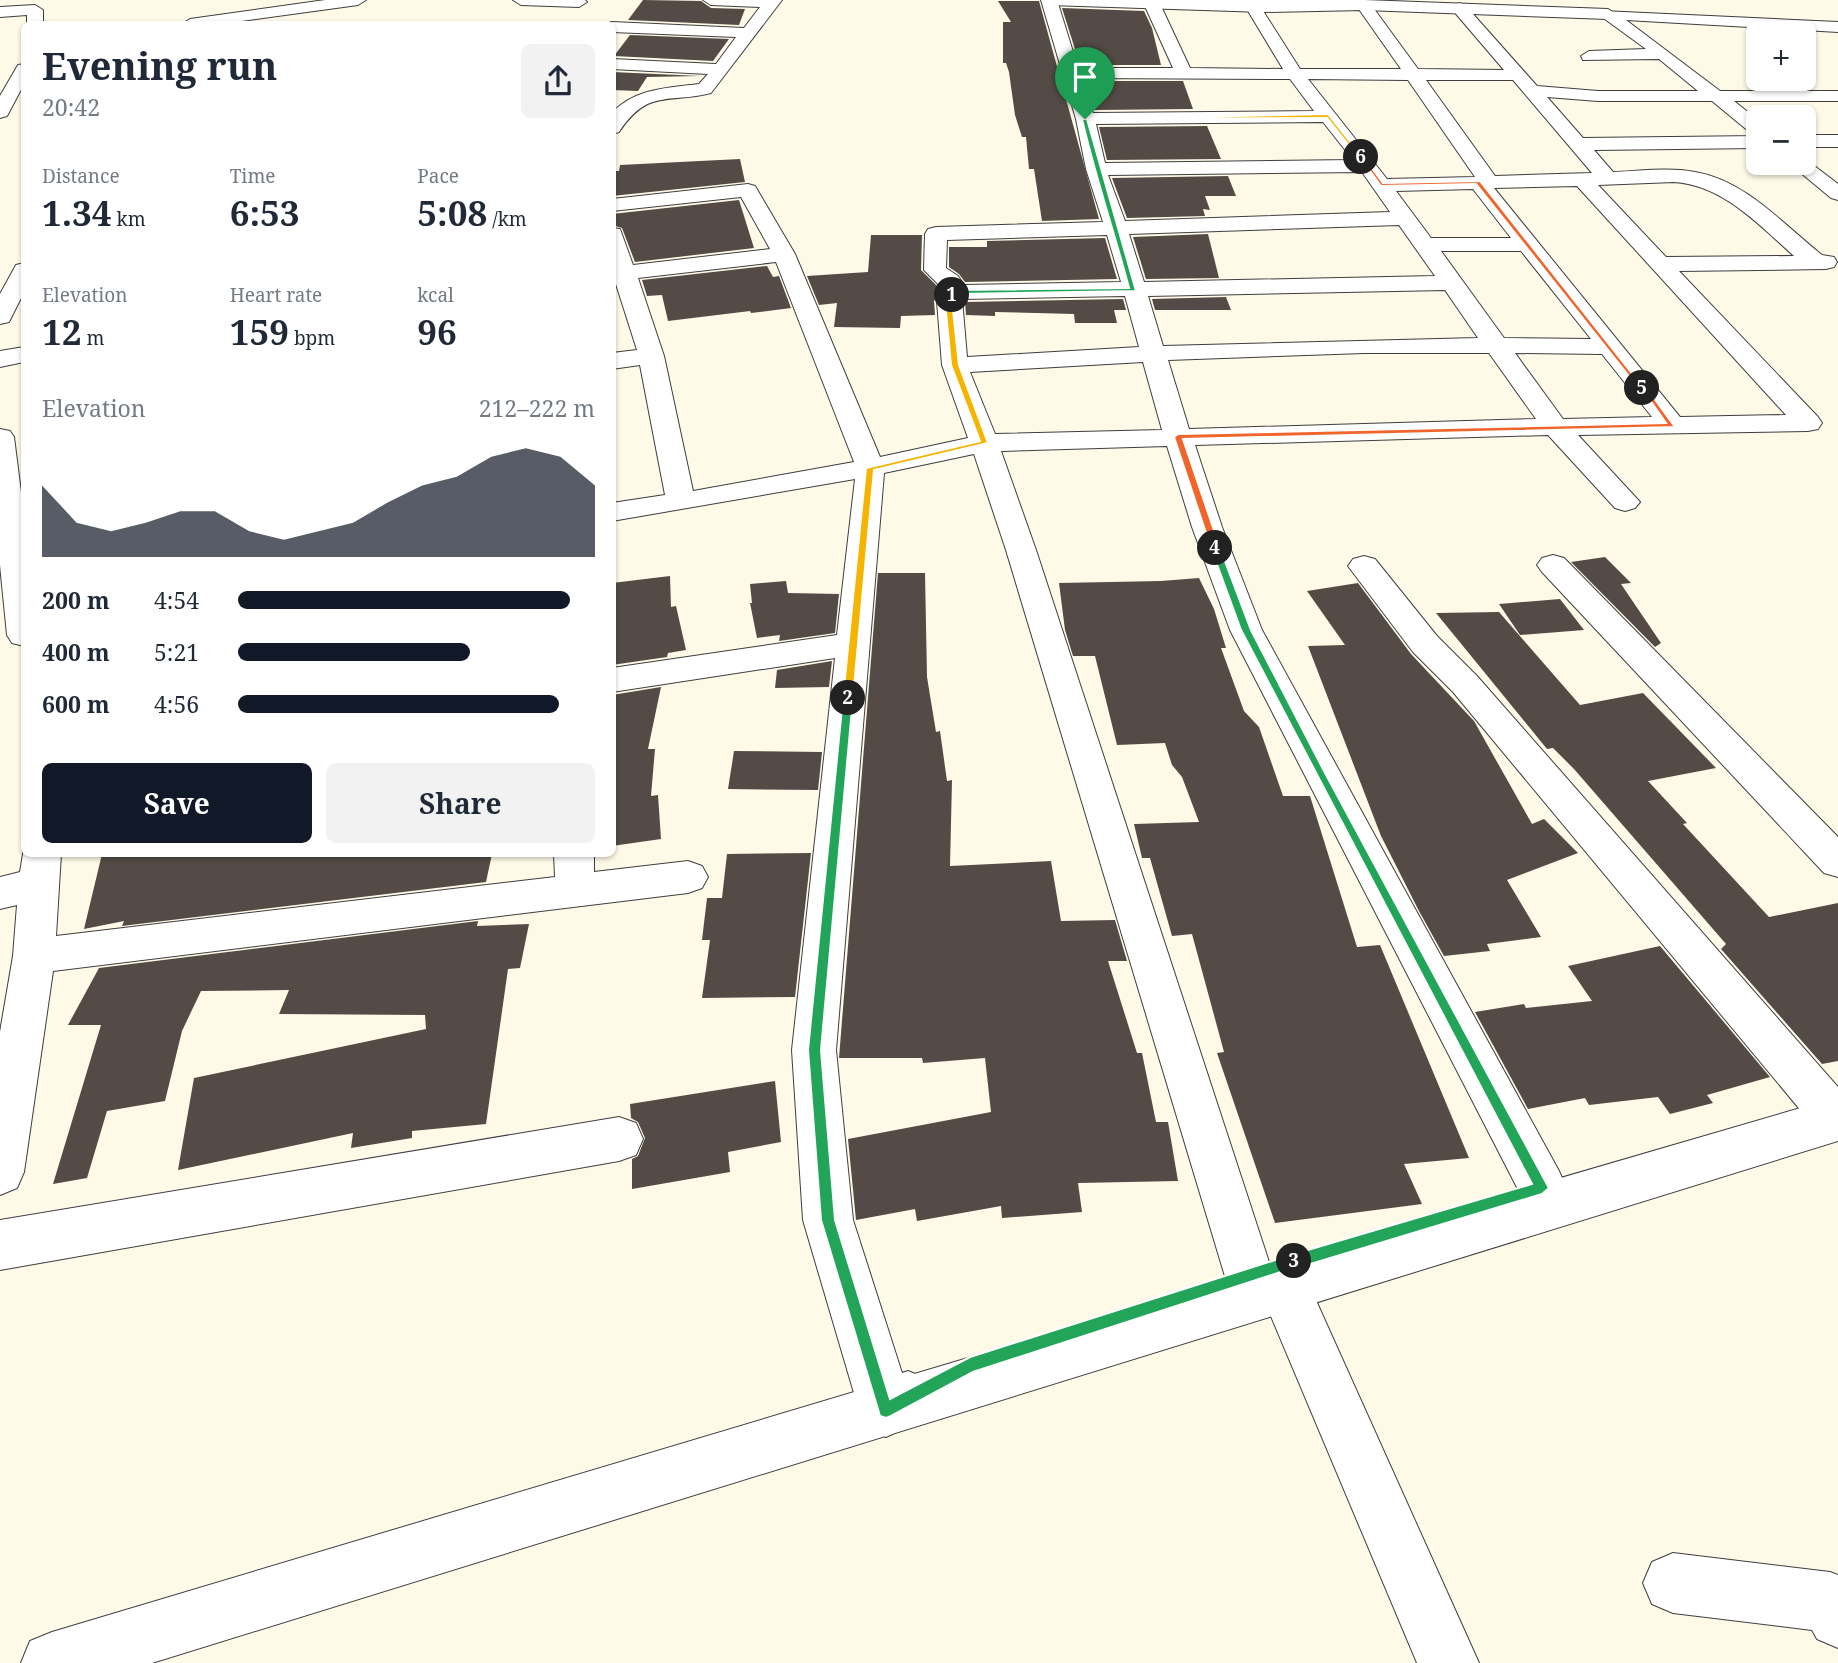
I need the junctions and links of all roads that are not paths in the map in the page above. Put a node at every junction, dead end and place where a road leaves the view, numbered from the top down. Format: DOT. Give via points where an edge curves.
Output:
graph roads {
  1 [pos="54,0"];
  2 [pos="358,0"];
  3 [pos="521,0"];
  4 [pos="711,0"];
  5 [pos="1061,0"];
  6 [pos="1592,0"];
  7 [pos="581,1"];
  8 [pos="772,2"];
  9 [pos="1171,2"];
  10 [pos="1693,2"];
  11 [pos="1152,4"];
  12 [pos="1261,4"];
  13 [pos="1364,5"];
  14 [pos="1753,6"];
  15 [pos="1460,8"];
  16 [pos="0,12"];
  17 [pos="1608,14"];
  18 [pos="564,17"];
  19 [pos="35,18"];
  20 [pos="211,21"];
  21 [pos="616,27"];
  22 [pos="1838,27"];
  23 [pos="748,33"];
  24 [pos="1663,54"];
  25 [pos="1589,55"];
  26 [pos="616,64"];
  27 [pos="720,69"];
  28 [pos="1071,73"];
  29 [pos="21,74"];
  30 [pos="1184,74"];
  31 [pos="1295,74"];
  32 [pos="1414,74"];
  33 [pos="1519,75"];
  34 [pos="1534,92"];
  35 [pos="1715,95"];
  36 [pos="1838,96"];
  37 [pos="0,112"];
  38 [pos="1328,116"];
  39 [pos="1085,119"];
  40 [pos="1746,120"];
  41 [pos="616,121"];
  42 [pos="1816,141"];
  43 [pos="1838,141"];
  44 [pos="1746,142"];
  45 [pos="1580,144"];
  46 [pos="1096,169"];
  47 [pos="1374,175"];
  48 [pos="1814,175"];
  49 [pos="1608,178"];
  50 [pos="1582,180"];
  51 [pos="1484,182"];
  52 [pos="1838,194"];
  53 [pos="616,205"];
  54 [pos="1405,218"];
  55 [pos="1116,227"];
  56 [pos="1527,244"];
  57 [pos="1424,245"];
  58 [pos="784,254"];
  59 [pos="1827,262"];
  60 [pos="1660,264"];
  61 [pos="619,273"];
  62 [pos="21,276"];
  63 [pos="1450,283"];
  64 [pos="1133,290"];
  65 [pos="957,292"];
  66 [pos="0,317"];
  67 [pos="1495,343"];
  68 [pos="1609,347"];
  69 [pos="1153,352"];
  70 [pos="21,356"];
  71 [pos="651,356"];
  72 [pos="0,359"];
  73 [pos="616,360"];
  74 [pos="955,365"];
  75 [pos="1672,425"];
  76 [pos="1555,426"];
  77 [pos="1178,437"];
  78 [pos="9,442"];
  79 [pos="984,443"];
  80 [pos="870,468"];
  81 [pos="681,502"];
  82 [pos="1625,502"];
  83 [pos="616,511"];
  84 [pos="1553,565"];
  85 [pos="1364,566"];
  86 [pos="16,631"];
  87 [pos="853,644"];
  88 [pos="616,679"];
  89 [pos="1838,862"];
  90 [pos="574,872"];
  91 [pos="27,877"];
  92 [pos="688,877"];
  93 [pos="34,956"];
  94 [pos="1833,1107"];
  95 [pos="620,1139"];
  96 [pos="0,1172"];
  97 [pos="1542,1188"];
  98 [pos="0,1245"];
  99 [pos="1266,1280"];
  100 [pos="886,1410"];
  101 [pos="1673,1583"];
  102 [pos="1838,1618"];
  103 [pos="51,1663"];
  104 [pos="1448,1663"];
  1 -- 19 [label="street"];
  2 -- 20 [label="street"];
  3 -- 7 [label="street"];
  4 -- 8 [label="street"];
  5 -- 11 [label="street"];
  5 -- 28 [label="street"];
  6 -- 17 [label="street"];
  7 -- 18 [label="street"];
  8 -- 23 [label="street"];
  9 -- 11 [label="street"];
  9 -- 12 [label="street"];
  10 -- 14 [label="street" via="1712,7"];
  11 -- 30 [label="street"];
  12 -- 13 [label="street"];
  12 -- 31 [label="street"];
  13 -- 15 [label="street"];
  13 -- 32 [label="street"];
  15 -- 17 [label="street"];
  15 -- 33 [label="street"];
  16 -- 19 [label="street"];
  17 -- 22 [label="street"];
  17 -- 24 [label="street"];
  21 -- 23 [label="street"];
  23 -- 27 [label="street"];
  24 -- 25 [label="street"];
  24 -- 35 [label="street"];
  26 -- 27 [label="street"];
  27 -- 41 [label="street" via="705,89 638,99"];
  28 -- 30 [label="street"];
  28 -- 39 [label="street"];
  29 -- 37 [label="street"];
  30 -- 31 [label="street"];
  31 -- 32 [label="street"];
  31 -- 38 [label="street"];
  32 -- 33 [label="street"];
  32 -- 51 [label="street"];
  33 -- 34 [label="street"];
  34 -- 35 [label="street"];
  34 -- 45 [label="street"];
  35 -- 36 [label="street"];
  35 -- 40 [label="street"];
  38 -- 39 [label="street"];
  38 -- 47 [label="street"];
  39 -- 46 [label="street"];
  42 -- 43 [label="street"];
  44 -- 45 [label="street"];
  45 -- 49 [label="street"];
  46 -- 47 [label="street"];
  46 -- 55 [label="street"];
  47 -- 51 [label="street"];
  47 -- 54 [label="street"];
  48 -- 52 [label="street"];
  49 -- 50 [label="street"];
  49 -- 59 [label="street" via="1677,176 1712,183"];
  50 -- 51 [label="street"];
  50 -- 60 [label="street"];
  51 -- 56 [label="street"];
  53 -- 58 [label="street" via="748,190"];
  54 -- 55 [label="street"];
  54 -- 57 [label="street"];
  55 -- 64 [label="street"];
  55 -- 65 [label="street" via="936,234 935,270"];
  56 -- 57 [label="street"];
  56 -- 68 [label="street"];
  57 -- 63 [label="street"];
  58 -- 61 [label="street"];
  58 -- 80 [label="street"];
  59 -- 60 [label="street"];
  60 -- 75 [label="street" via="1808,423"];
  61 -- 71 [label="street"];
  62 -- 66 [label="street"];
  63 -- 64 [label="street"];
  63 -- 67 [label="street"];
  64 -- 65 [label="street"];
  64 -- 69 [label="street"];
  65 -- 74 [label="street" via="949,301"];
  67 -- 68 [label="street"];
  67 -- 69 [label="street"];
  67 -- 76 [label="street"];
  68 -- 75 [label="street"];
  69 -- 74 [label="street"];
  69 -- 77 [label="street"];
  70 -- 72 [label="street"];
  71 -- 73 [label="street"];
  71 -- 81 [label="street"];
  74 -- 79 [label="street"];
  75 -- 76 [label="street"];
  76 -- 77 [label="street"];
  76 -- 82 [label="street"];
  77 -- 79 [label="street"];
  77 -- 97 [label="street" via="1246,630"];
  78 -- 86 [label="street"];
  79 -- 80 [label="street"];
  79 -- 99 [label="street"];
  80 -- 81 [label="street"];
  80 -- 87 [label="street"];
  81 -- 83 [label="street"];
  84 -- 89 [label="street"];
  85 -- 94 [label="street" via="1425,644 1465,684"];
  87 -- 88 [label="street"];
  87 -- 100 [label="street" via="814,1050 828,1220"];
  90 -- 92 [label="street"];
  90 -- 93 [label="street"];
  91 -- 93 [label="street"];
  93 -- 96 [label="street"];
  94 -- 97 [label="street"];
  94 -- 99 [label="street"];
  95 -- 98 [label="street"];
  97 -- 99 [label="street"];
  99 -- 100 [label="street"];
  99 -- 104 [label="street"];
  100 -- 103 [label="street"];
  101 -- 102 [label="street" via="1830,1602"];
}
